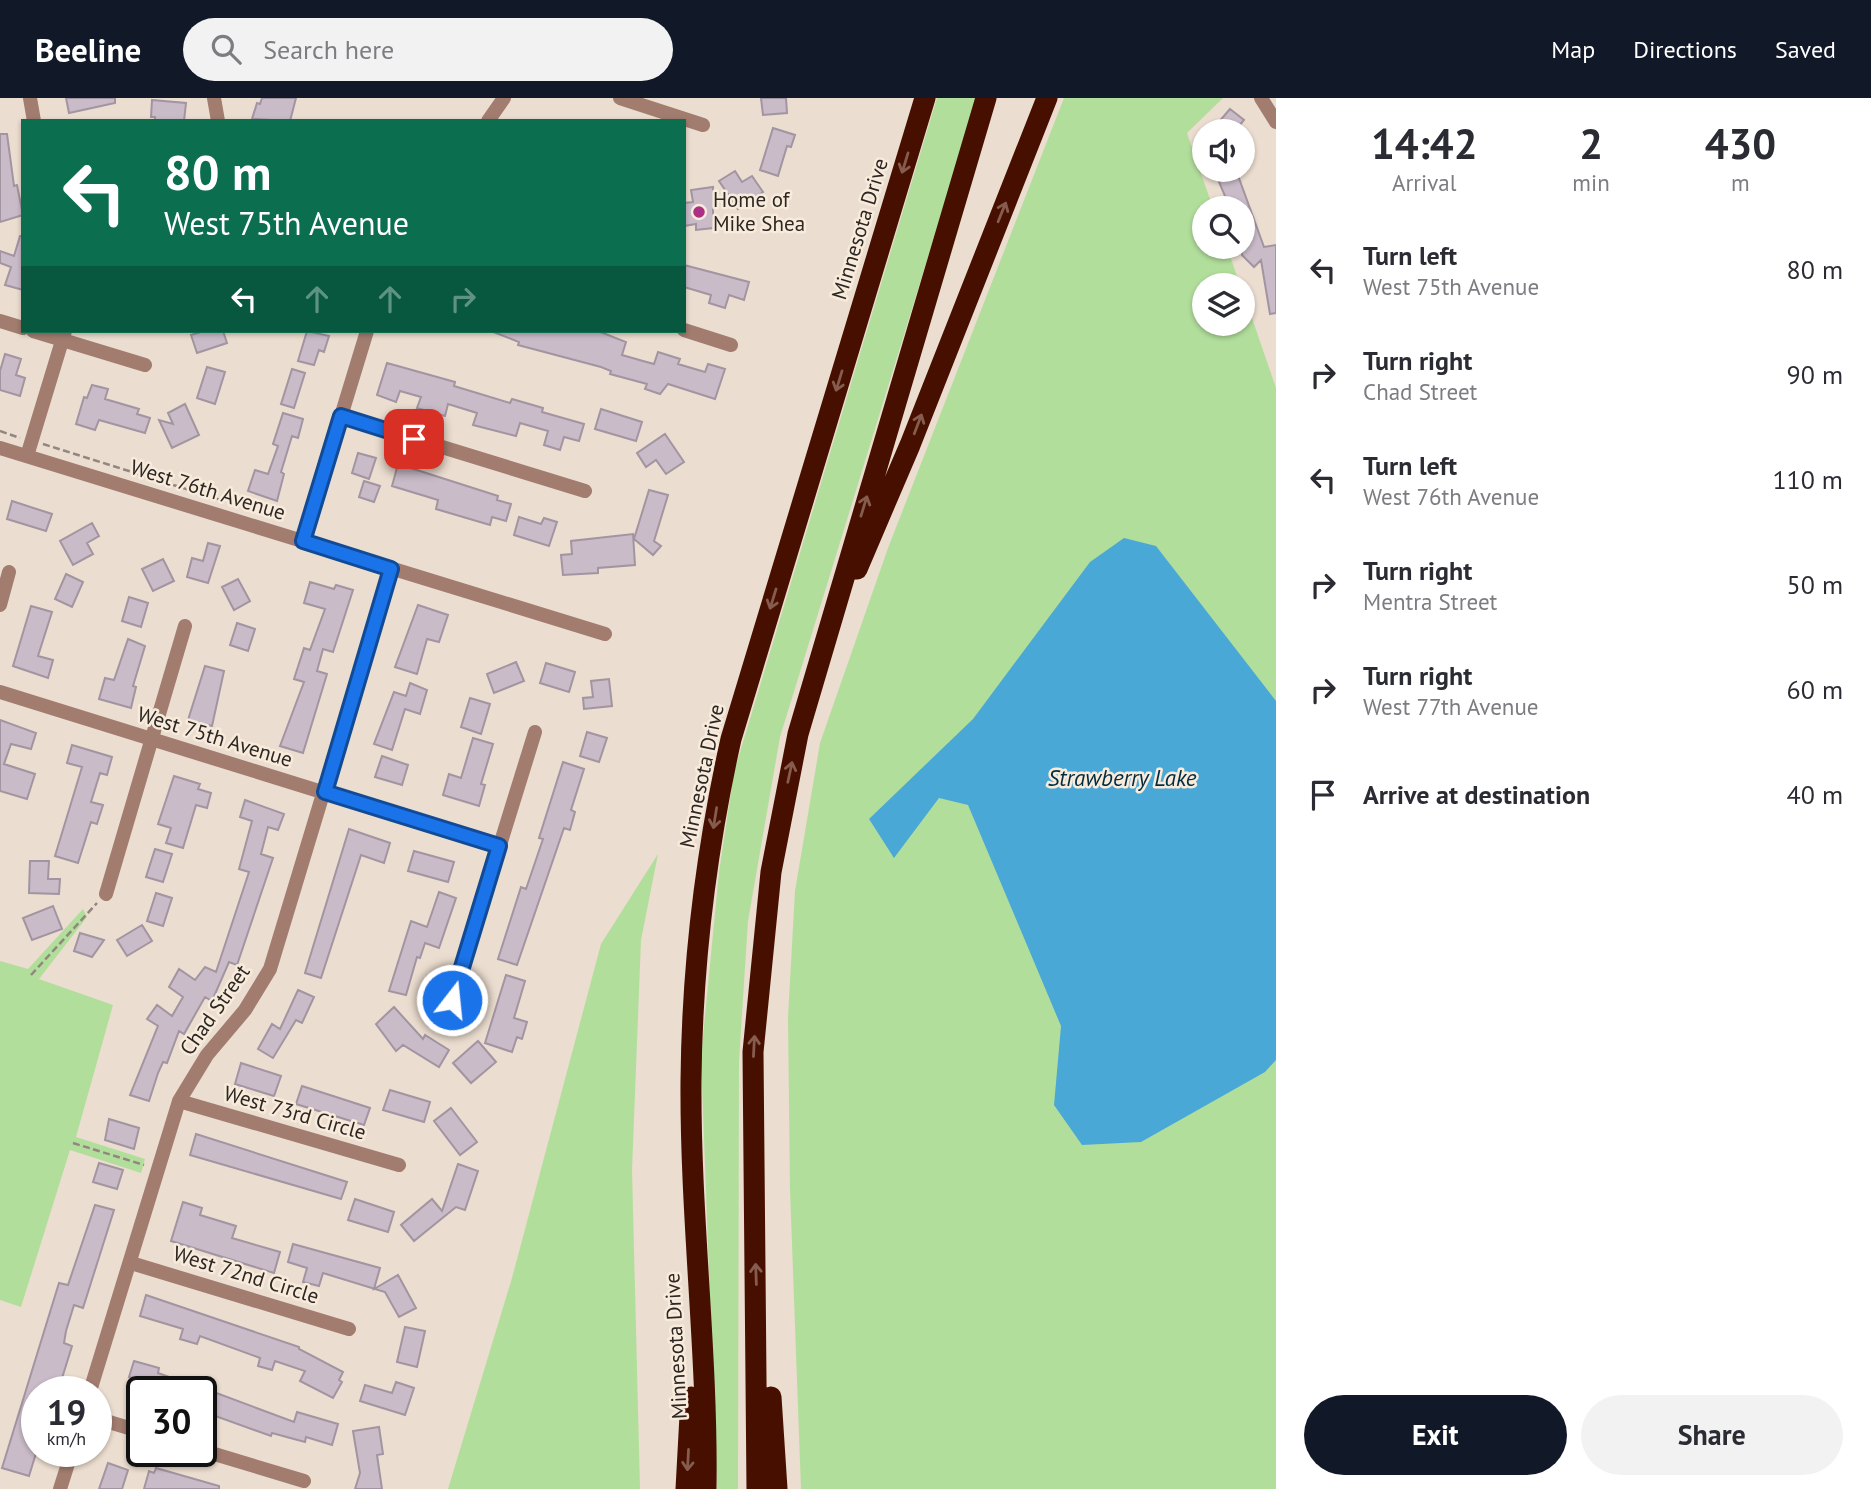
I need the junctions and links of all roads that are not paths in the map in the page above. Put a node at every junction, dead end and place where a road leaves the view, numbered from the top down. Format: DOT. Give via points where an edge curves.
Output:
graph roads {
  1 [pos="30,98"];
  2 [pos="215,98"];
  3 [pos="504,98"];
  4 [pos="620,98"];
  5 [pos="925,98"];
  6 [pos="986,98"];
  7 [pos="1047,98"];
  8 [pos="1261,98"];
  9 [pos="34,119"];
  10 [pos="218,119"];
  11 [pos="489,119"];
  12 [pos="685,119"];
  13 [pos="686,119"];
  14 [pos="1276,122"];
  15 [pos="703,125"];
  16 [pos="0,321"];
  17 [pos="21,327"];
  18 [pos="686,332"];
  19 [pos="367,333"];
  20 [pos="64,335"];
  21 [pos="731,345"];
  22 [pos="145,365"];
  23 [pos="341,416"];
  24 [pos="0,448"];
  25 [pos="27,456"];
  26 [pos="585,491"];
  27 [pos="303,541"];
  28 [pos="391,569"];
  29 [pos="9,572"];
  30 [pos="0,605"];
  31 [pos="185,626"];
  32 [pos="605,634"];
  33 [pos="823,644"];
  34 [pos="0,692"];
  35 [pos="535,732"];
  36 [pos="151,740"];
  37 [pos="325,792"];
  38 [pos="499,846"];
  39 [pos="106,894"];
  40 [pos="452,1000"];
  41 [pos="179,1101"];
  42 [pos="399,1165"];
  43 [pos="131,1263"];
  44 [pos="697,1269"];
  45 [pos="758,1306"];
  46 [pos="349,1328"];
  47 [pos="95,1376"];
  48 [pos="217,1455"];
  49 [pos="67,1467"];
  50 [pos="304,1481"];
  51 [pos="60,1489"];
  52 [pos="686,1489"];
  53 [pos="706,1489"];
  54 [pos="757,1489"];
  55 [pos="777,1489"];
  1 -- 9 [label="street"];
  2 -- 10 [label="street"];
  3 -- 11 [label="street"];
  4 -- 12 [label="street"];
  5 -- 44 [label="highway, Minnesota Drive, one-way" via="731,739 718,796 693,1028"];
  33 -- 6 [label="highway, one-way"];
  33 -- 7 [label="highway, one-way" via="910,445"];
  8 -- 14 [label="street"];
  13 -- 15 [label="street"];
  16 -- 17 [label="street"];
  18 -- 21 [label="street"];
  19 -- 23 [label="street"];
  20 -- 22 [label="street"];
  20 -- 25 [label="street"];
  23 -- 26 [label="street"];
  23 -- 27 [label="street"];
  24 -- 25 [label="street, West 76th Avenue"];
  25 -- 27 [label="street, West 76th Avenue"];
  27 -- 28 [label="street, West 76th Avenue"];
  28 -- 32 [label="street, West 76th Avenue"];
  28 -- 37 [label="street, Chad Street"];
  29 -- 30 [label="street"];
  31 -- 36 [label="street"];
  45 -- 33 [label="highway, one-way" via="753,1052 760,968 786,790"];
  34 -- 36 [label="street, West 75th Avenue"];
  35 -- 38 [label="street"];
  36 -- 37 [label="street, West 75th Avenue"];
  36 -- 39 [label="street"];
  37 -- 38 [label="street, West 75th Avenue"];
  37 -- 41 [label="street, Chad Street" via="270,969"];
  38 -- 40 [label="street"];
  41 -- 42 [label="street, West 73rd Circle"];
  41 -- 43 [label="street, Chad Street"];
  43 -- 46 [label="street, West 72nd Circle"];
  43 -- 47 [label="street, Chad Street"];
  44 -- 52 [label="highway, one-way"];
  44 -- 53 [label="highway, Minnesota Drive"];
  45 -- 54 [label="highway"];
  45 -- 55 [label="highway"];
  48 -- 50 [label="street"];
  49 -- 51 [label="street"];
}
